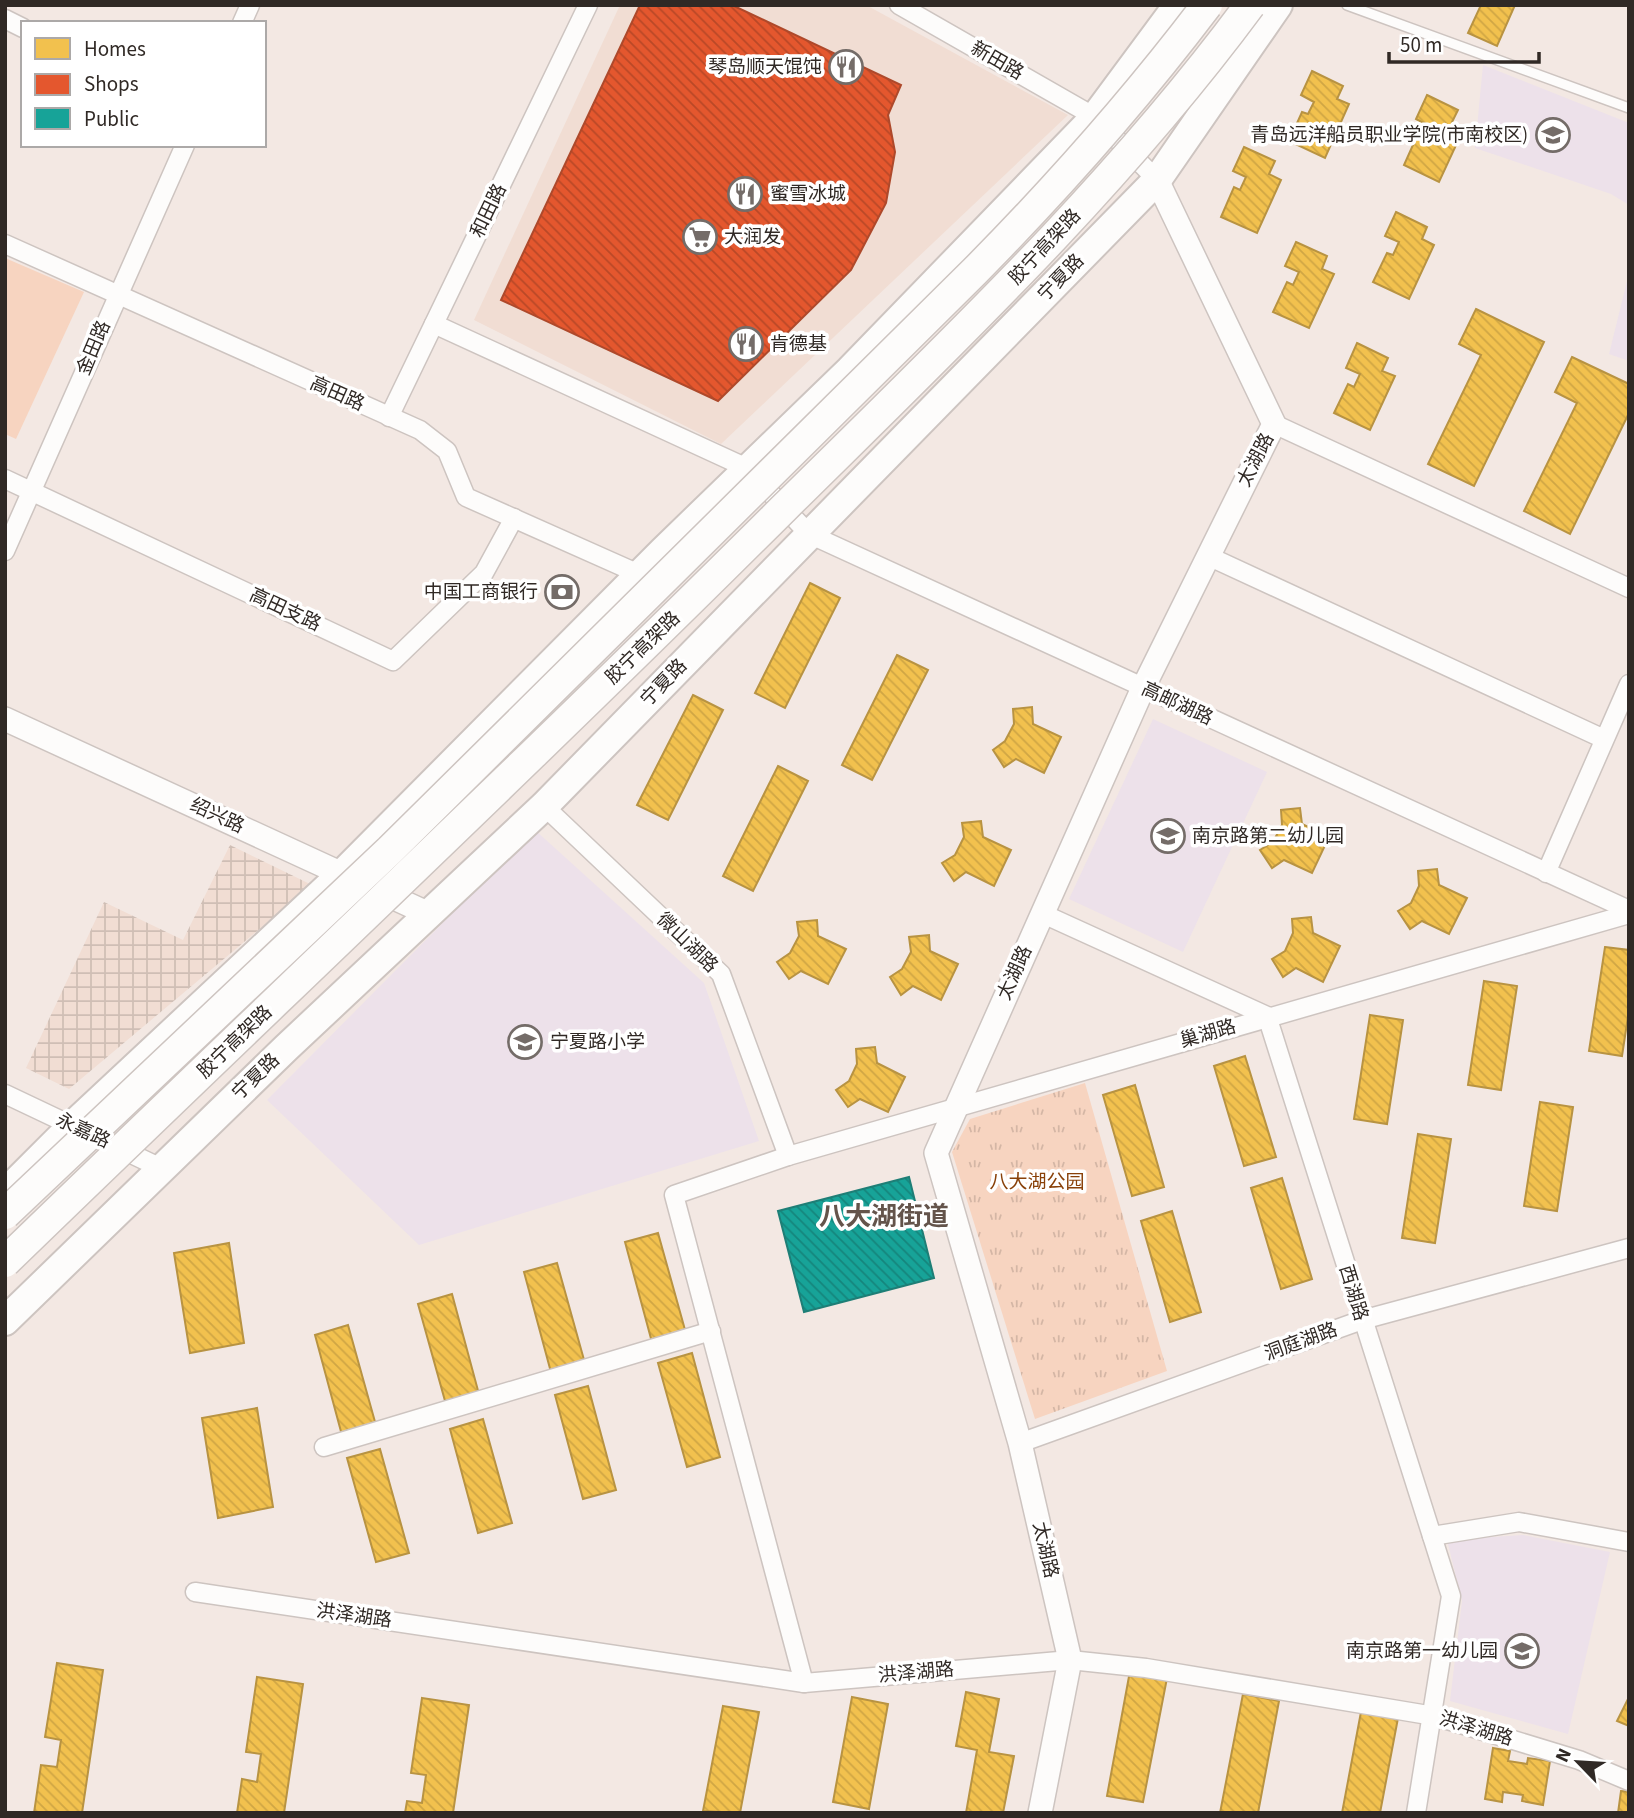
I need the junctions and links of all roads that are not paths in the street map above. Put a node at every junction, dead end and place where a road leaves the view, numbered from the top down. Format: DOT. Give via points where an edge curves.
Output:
graph roads {
  1 [pos="250,5"];
  2 [pos="588,5"];
  3 [pos="899,5"];
  4 [pos="1178,5"];
  5 [pos="1207,5"];
  6 [pos="1251,5"];
  7 [pos="1278,5"];
  8 [pos="1347,5"];
  9 [pos="5,19"];
  10 [pos="243,21"];
  11 [pos="21,27"];
  12 [pos="1629,108"];
  13 [pos="1095,117"];
  14 [pos="185,147"];
  15 [pos="1157,180"];
  16 [pos="5,244"];
  17 [pos="117,295"];
  18 [pos="434,324"];
  19 [pos="389,417"];
  20 [pos="1274,424"];
  21 [pos="747,468"];
  22 [pos="5,479"];
  23 [pos="32,491"];
  24 [pos="514,518"];
  25 [pos="809,534"];
  26 [pos="5,551"];
  27 [pos="1208,556"];
  28 [pos="639,574"];
  29 [pos="1629,588"];
  30 [pos="1629,684"];
  31 [pos="1143,688"];
  32 [pos="5,719"];
  33 [pos="1604,739"];
  34 [pos="544,806"];
  35 [pos="1546,873"];
  36 [pos="342,874"];
  37 [pos="1629,912"];
  38 [pos="1041,913"];
  39 [pos="429,914"];
  40 [pos="1267,1016"];
  41 [pos="5,1094"];
  42 [pos="955,1108"];
  43 [pos="72,1126"];
  44 [pos="788,1156"];
  45 [pos="161,1168"];
  46 [pos="5,1193"];
  47 [pos="5,1214"];
  48 [pos="1629,1248"];
  49 [pos="5,1262"];
  50 [pos="1362,1320"];
  51 [pos="5,1321"];
  52 [pos="711,1331"];
  53 [pos="1020,1443"];
  54 [pos="324,1447"];
  55 [pos="1432,1536"];
  56 [pos="1629,1542"];
  57 [pos="195,1592"];
  58 [pos="1070,1660"];
  59 [pos="804,1683"];
  60 [pos="1434,1716"];
  61 [pos="1629,1781"];
  62 [pos="1040,1813"];
  63 [pos="1416,1813"];
  1 -- 10 [label="street"];
  2 -- 18 [label="street, 和田路"];
  3 -- 13 [label="street, 新田路"];
  4 -- 13 [label="main road"];
  5 -- 47 [label="highway, 胶宁高架路, bridge" via="1116,120 975,271 390,850"];
  6 -- 49 [label="highway, 胶宁高架路, bridge" via="1139,146 1000,295 413,873"];
  7 -- 15 [label="main road, 宁夏路"];
  8 -- 12 [label="lane"];
  9 -- 11 [label="street"];
  13 -- 15 [label="street, 新田路"];
  13 -- 21 [label="main road" via="850,370"];
  14 -- 17 [label="street, 金田路"];
  15 -- 20 [label="street, 太湖路"];
  15 -- 25 [label="main road, 宁夏路"];
  16 -- 17 [label="street, 高田路"];
  17 -- 19 [label="street, 高田路"];
  17 -- 23 [label="street, 金田路"];
  18 -- 19 [label="street, 和田路"];
  18 -- 21 [label="street"];
  19 -- 24 [label="street, 高田路" via="420,430 447,451 466,497"];
  20 -- 27 [label="street, 太湖路"];
  20 -- 29 [label="street"];
  21 -- 25 [label="street, 高邮湖路"];
  21 -- 28 [label="main road"];
  22 -- 23 [label="street, 高田支路"];
  23 -- 24 [label="street, 高田支路" via="393,662 484,573"];
  23 -- 26 [label="street, 金田路"];
  24 -- 28 [label="street, 高田路"];
  25 -- 31 [label="street, 高邮湖路"];
  25 -- 34 [label="main road, 宁夏路"];
  27 -- 31 [label="street, 太湖路"];
  27 -- 33 [label="street"];
  28 -- 36 [label="main road"];
  30 -- 33 [label="street"];
  31 -- 35 [label="street, 高邮湖路"];
  31 -- 38 [label="street, 太湖路"];
  32 -- 36 [label="street, 绍兴路"];
  33 -- 35 [label="street"];
  34 -- 39 [label="main road, 宁夏路"];
  34 -- 44 [label="street, 微山湖路" via="721,974"];
  35 -- 37 [label="street, 高邮湖路"];
  36 -- 39 [label="street, 绍兴路"];
  36 -- 43 [label="main road"];
  37 -- 40 [label="street, 巢湖路"];
  38 -- 40 [label="street"];
  38 -- 42 [label="street, 太湖路"];
  39 -- 45 [label="main road, 宁夏路"];
  40 -- 42 [label="street, 巢湖路"];
  40 -- 50 [label="street, 西湖路"];
  41 -- 43 [label="street, 永嘉路"];
  42 -- 44 [label="street, 巢湖路"];
  42 -- 53 [label="street, 太湖路" via="936,1153"];
  43 -- 45 [label="street, 永嘉路"];
  43 -- 46 [label="main road"];
  44 -- 52 [label="street, 巢湖路" via="674,1195"];
  45 -- 51 [label="main road, 宁夏路"];
  48 -- 50 [label="street, 洞庭湖路"];
  50 -- 53 [label="street, 洞庭湖路"];
  50 -- 55 [label="street, 西湖路"];
  52 -- 54 [label="street"];
  52 -- 59 [label="street"];
  53 -- 58 [label="street, 太湖路"];
  55 -- 56 [label="street" via="1519,1522"];
  55 -- 60 [label="street, 西湖路" via="1451,1596"];
  57 -- 59 [label="street, 洪泽湖路"];
  58 -- 59 [label="street, 洪泽湖路"];
  58 -- 60 [label="street, 洪泽湖路" via="1146,1668"];
  58 -- 62 [label="street, 太湖路"];
  60 -- 61 [label="street, 洪泽湖路" via="1579,1760"];
  60 -- 63 [label="street, 西湖路"];
}
